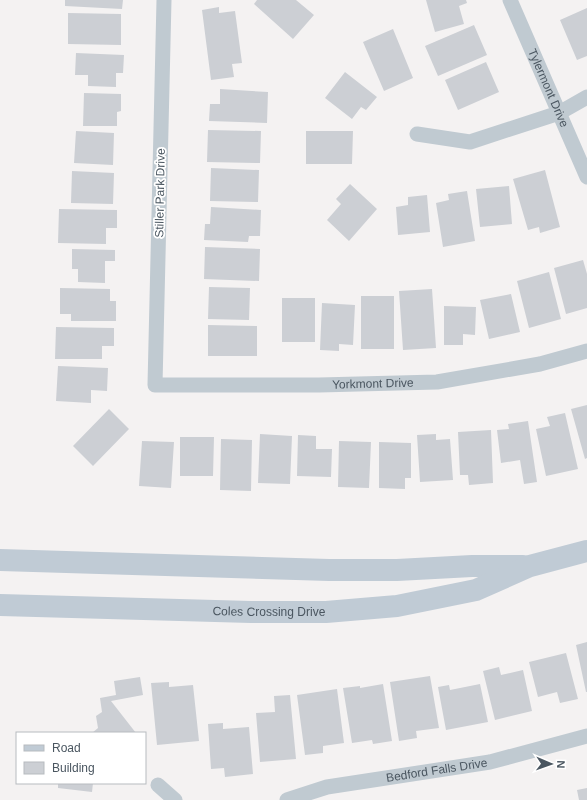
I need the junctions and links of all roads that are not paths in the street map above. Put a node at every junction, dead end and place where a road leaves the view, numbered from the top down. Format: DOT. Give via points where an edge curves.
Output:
graph roads {
  1 [pos="164,0"];
  2 [pos="510,0"];
  3 [pos="587,97"];
  4 [pos="559,113"];
  5 [pos="417,134"];
  6 [pos="587,177"];
  7 [pos="587,351"];
  8 [pos="155,385"];
  9 [pos="587,551"];
  10 [pos="0,560"];
  11 [pos="530,566"];
  12 [pos="0,605"];
  13 [pos="587,736"];
  14 [pos="158,784"];
  15 [pos="175,800"];
  16 [pos="286,800"];
  1 -- 8 [label="street, Stiller Park Drive"];
  2 -- 4 [label="street, Tylermont Drive"];
  3 -- 4 [label="street"];
  4 -- 5 [label="street" via="470,142"];
  4 -- 6 [label="street, Tylermont Drive"];
  7 -- 8 [label="street, Yorkmont Drive" via="540,364 437,382"];
  9 -- 11 [label="street, Coles Crossing Drive"];
  10 -- 11 [label="street, Coles Crossing Drive" via="329,570"];
  11 -- 12 [label="street, Coles Crossing Drive" via="476,590 397,606 326,612"];
  13 -- 16 [label="street, Bedford Falls Drive" via="490,762 327,787"];
  14 -- 15 [label="street"];
}
